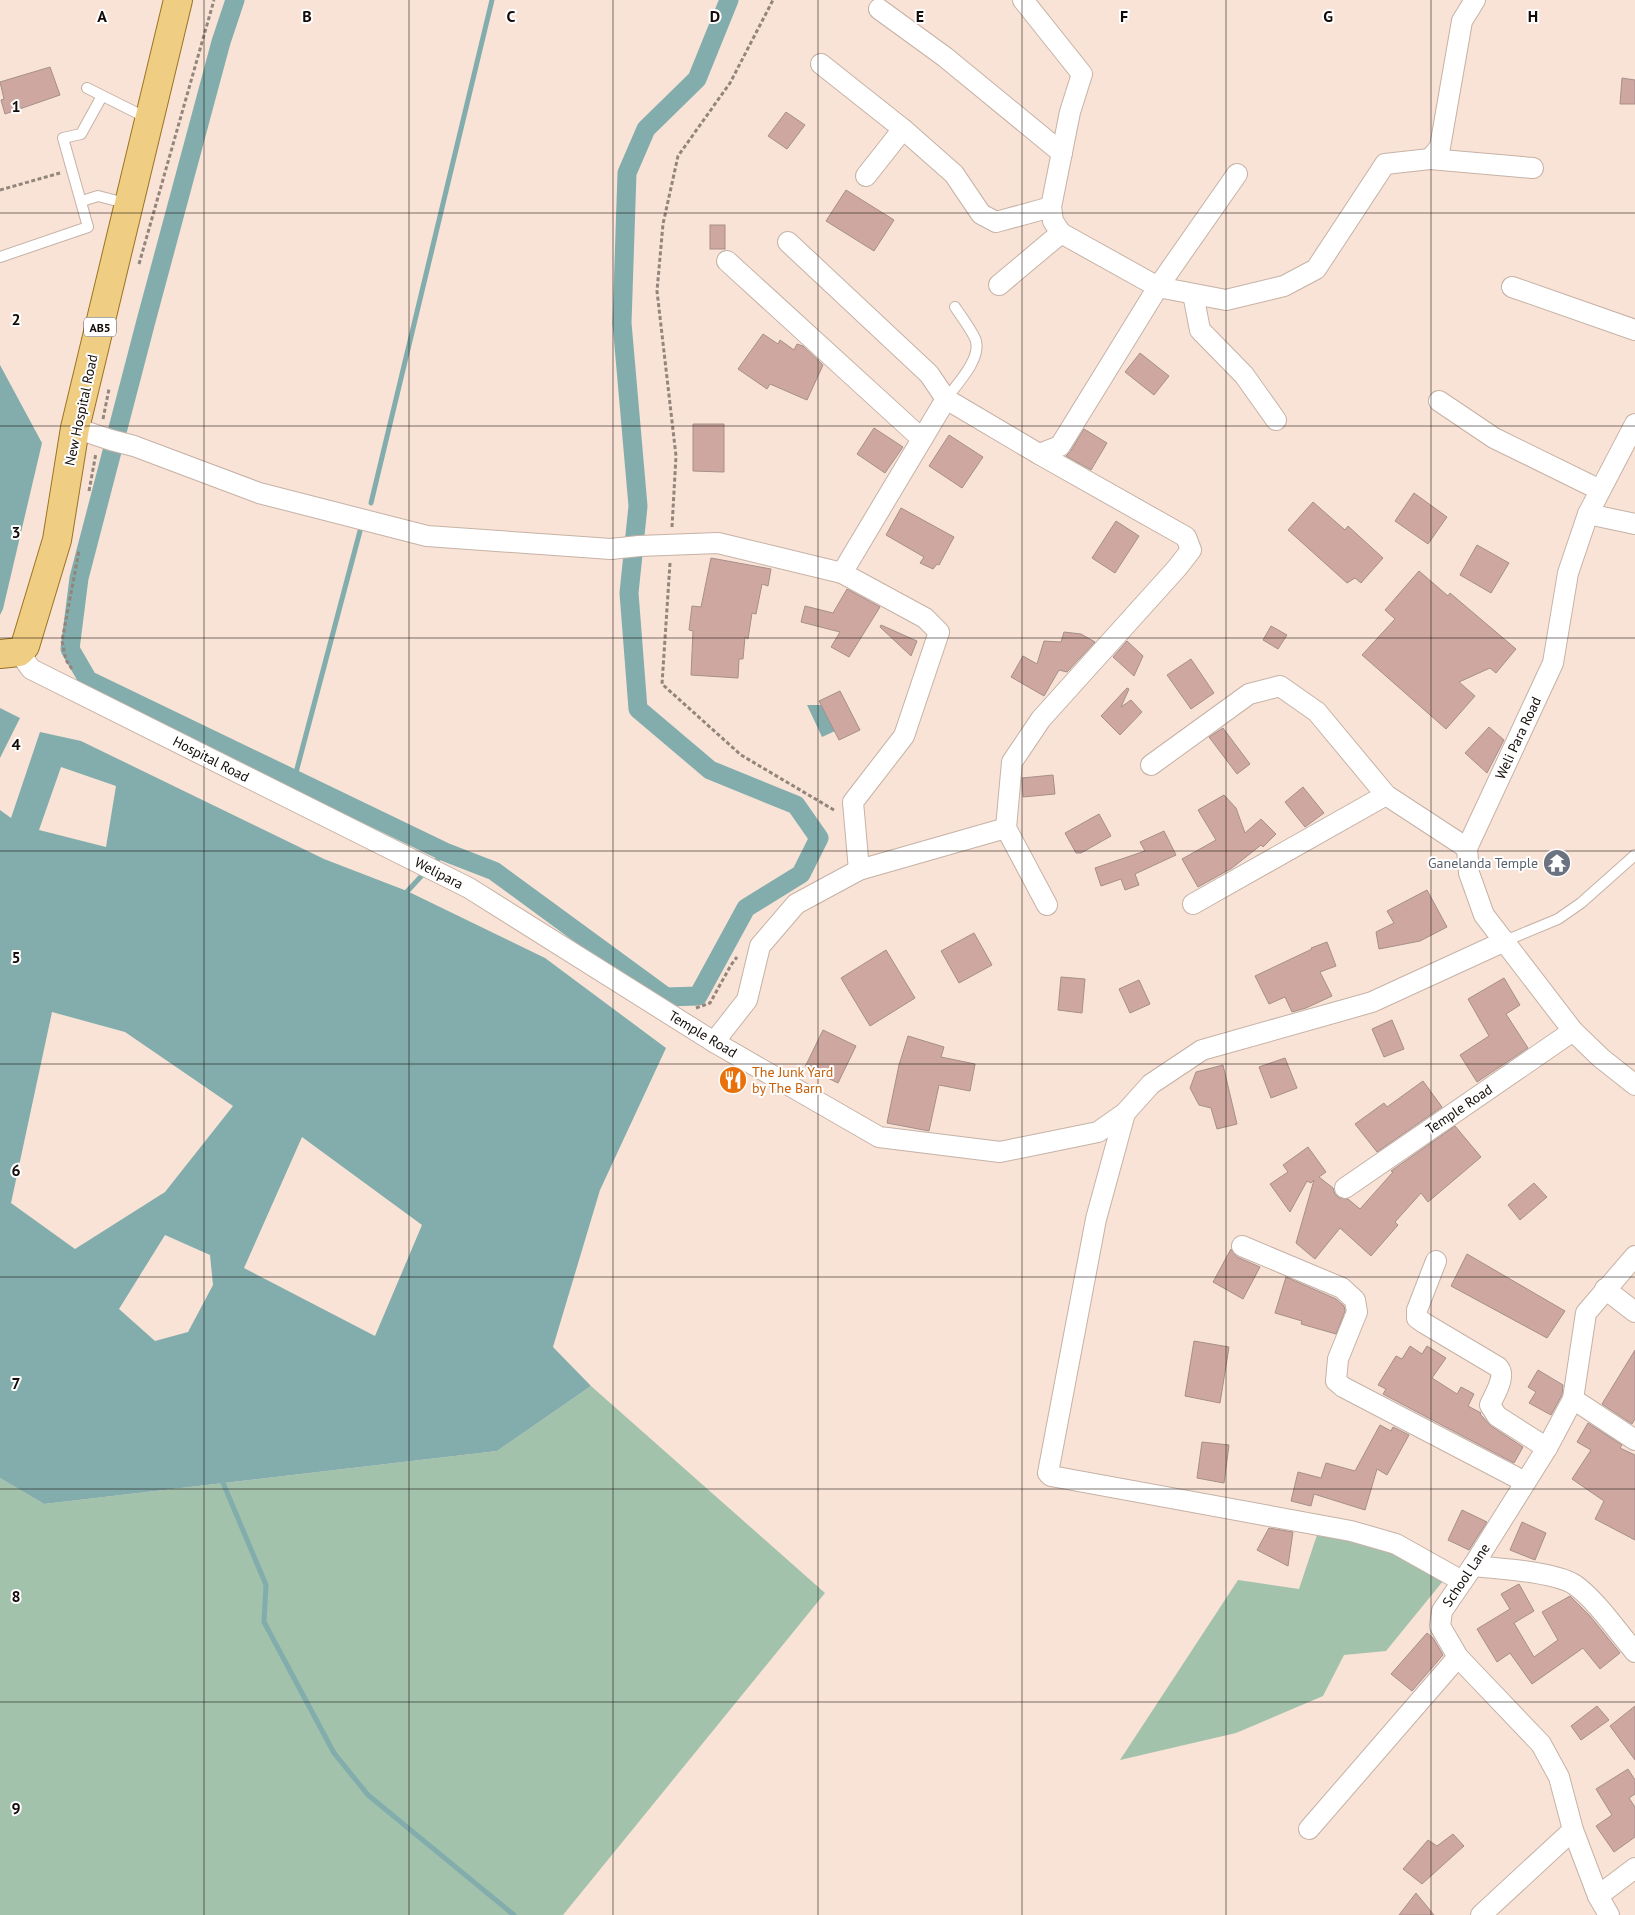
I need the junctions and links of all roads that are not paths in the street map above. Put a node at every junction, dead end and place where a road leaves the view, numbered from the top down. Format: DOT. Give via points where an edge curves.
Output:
graph roads {
  1 [pos="178,0"];
  2 [pos="1023,0"];
  3 [pos="1475,0"];
  4 [pos="879,9"];
  5 [pos="821,64"];
  6 [pos="87,88"];
  7 [pos="102,96"];
  8 [pos="149,119"];
  9 [pos="902,129"];
  10 [pos="1062,153"];
  11 [pos="1430,159"];
  12 [pos="1534,168"];
  13 [pos="1237,174"];
  14 [pos="866,176"];
  15 [pos="82,201"];
  16 [pos="129,204"];
  17 [pos="1051,207"];
  18 [pos="1061,233"];
  19 [pos="788,242"];
  20 [pos="0,257"];
  21 [pos="727,261"];
  22 [pos="999,285"];
  23 [pos="1158,287"];
  24 [pos="1512,287"];
  25 [pos="1193,294"];
  26 [pos="955,307"];
  27 [pos="1635,330"];
  28 [pos="946,399"];
  29 [pos="1439,401"];
  30 [pos="1276,420"];
  31 [pos="1635,424"];
  32 [pos="95,435"];
  33 [pos="922,439"];
  34 [pos="1039,454"];
  35 [pos="1600,490"];
  36 [pos="1588,514"];
  37 [pos="1635,524"];
  38 [pos="842,573"];
  39 [pos="9,653"];
  40 [pos="1152,765"];
  41 [pos="1386,795"];
  42 [pos="1006,828"];
  43 [pos="1467,848"];
  44 [pos="1635,855"];
  45 [pos="410,858"];
  46 [pos="859,870"];
  47 [pos="469,888"];
  48 [pos="1193,904"];
  49 [pos="1047,906"];
  50 [pos="1505,941"];
  51 [pos="1573,1031"];
  52 [pos="714,1042"];
  53 [pos="1635,1085"];
  54 [pos="1125,1113"];
  55 [pos="1345,1188"];
  56 [pos="1242,1246"];
  57 [pos="1635,1256"];
  58 [pos="1436,1261"];
  59 [pos="1605,1289"];
  60 [pos="1635,1312"];
  61 [pos="1573,1399"];
  62 [pos="1635,1440"];
  63 [pos="1547,1448"];
  64 [pos="1525,1482"];
  65 [pos="1467,1574"];
  66 [pos="1635,1652"];
  67 [pos="1458,1657"];
  68 [pos="1309,1828"];
  69 [pos="1573,1830"];
  70 [pos="1635,1868"];
  71 [pos="1598,1896"];
  72 [pos="1481,1915"];
  73 [pos="1609,1915"];
  1 -- 8 [label="main road, New Hospital Road / AB5"];
  2 -- 10 [label="street" via="1082,74"];
  3 -- 11 [label="street" via="1462,21 1440,147"];
  4 -- 10 [label="street" via="945,57"];
  5 -- 9 [label="street"];
  6 -- 7 [label="lane"];
  7 -- 8 [label="lane"];
  7 -- 15 [label="lane" via="81,134 63,138"];
  8 -- 16 [label="main road, New Hospital Road / AB5"];
  9 -- 14 [label="street"];
  9 -- 17 [label="street" via="954,174 982,214 996,222"];
  10 -- 17 [label="street"];
  11 -- 12 [label="street"];
  11 -- 25 [label="street" via="1385,164 1316,269 1284,286 1226,300"];
  13 -- 23 [label="street"];
  15 -- 16 [label="lane" via="98,196"];
  15 -- 20 [label="lane" via="88,227"];
  16 -- 32 [label="main road, New Hospital Road / AB5"];
  17 -- 18 [label="street" via="1053,221"];
  18 -- 22 [label="street"];
  18 -- 23 [label="street"];
  19 -- 28 [label="street" via="929,374"];
  21 -- 33 [label="street"];
  23 -- 25 [label="street"];
  23 -- 34 [label="street" via="1060,446"];
  24 -- 27 [label="street"];
  25 -- 30 [label="street" via="1200,330 1244,375"];
  26 -- 28 [label="lane" via="976,341 969,369"];
  28 -- 33 [label="street"];
  28 -- 34 [label="street"];
  29 -- 35 [label="street" via="1494,438"];
  31 -- 35 [label="street, Weli Para Road"];
  32 -- 38 [label="street" via="134,446 259,493 427,536 611,549 718,543"];
  32 -- 39 [label="main road, New Hospital Road / AB5" via="57,540 25,646"];
  33 -- 38 [label="street"];
  34 -- 42 [label="street" via="1186,537 1192,550 1042,719 1012,762"];
  35 -- 36 [label="street, Weli Para Road"];
  36 -- 37 [label="street"];
  36 -- 43 [label="street, Weli Para Road" via="1568,573 1553,663"];
  38 -- 46 [label="street" via="925,618 939,632 904,736 853,802"];
  39 -- 45 [label="street, Hospital Road" via="31,669"];
  40 -- 41 [label="street" via="1249,694 1280,686 1318,712"];
  41 -- 43 [label="street"];
  41 -- 48 [label="street"];
  42 -- 46 [label="street"];
  42 -- 49 [label="street"];
  43 -- 50 [label="street, Weli Para Road" via="1469,873 1484,915"];
  44 -- 50 [label="lane" via="1558,919"];
  45 -- 47 [label="street, Welipara"];
  46 -- 52 [label="street" via="796,904 760,946 747,1000"];
  47 -- 52 [label="street, Temple Road"];
  50 -- 51 [label="street, Weli Para Road"];
  50 -- 54 [label="street" via="1372,1002 1202,1050 1151,1084"];
  51 -- 53 [label="street"];
  51 -- 55 [label="street, Temple Road"];
  52 -- 54 [label="street, Temple Road" via="880,1137 1000,1152 1098,1132"];
  54 -- 65 [label="street" via="1096,1220 1048,1473 1351,1531 1396,1544"];
  56 -- 64 [label="street" via="1342,1288 1355,1300 1357,1312 1338,1360 1336,1381 1342,1387"];
  57 -- 59 [label="street, School Lane"];
  58 -- 63 [label="street" via="1417,1310 1417,1318 1501,1370 1502,1376 1490,1405 1492,1411"];
  59 -- 60 [label="street"];
  59 -- 61 [label="street, School Lane" via="1586,1313"];
  61 -- 62 [label="street"];
  61 -- 63 [label="street, School Lane"];
  63 -- 64 [label="street, School Lane"];
  64 -- 65 [label="street, School Lane"];
  65 -- 66 [label="street" via="1506,1568 1574,1584"];
  65 -- 67 [label="street, School Lane" via="1442,1611 1440,1626"];
  67 -- 68 [label="street"];
  67 -- 69 [label="street, School Lane" via="1541,1744 1559,1777"];
  69 -- 71 [label="street, School Lane"];
  69 -- 72 [label="street"];
  70 -- 71 [label="street"];
  71 -- 73 [label="street, School Lane"];
}
